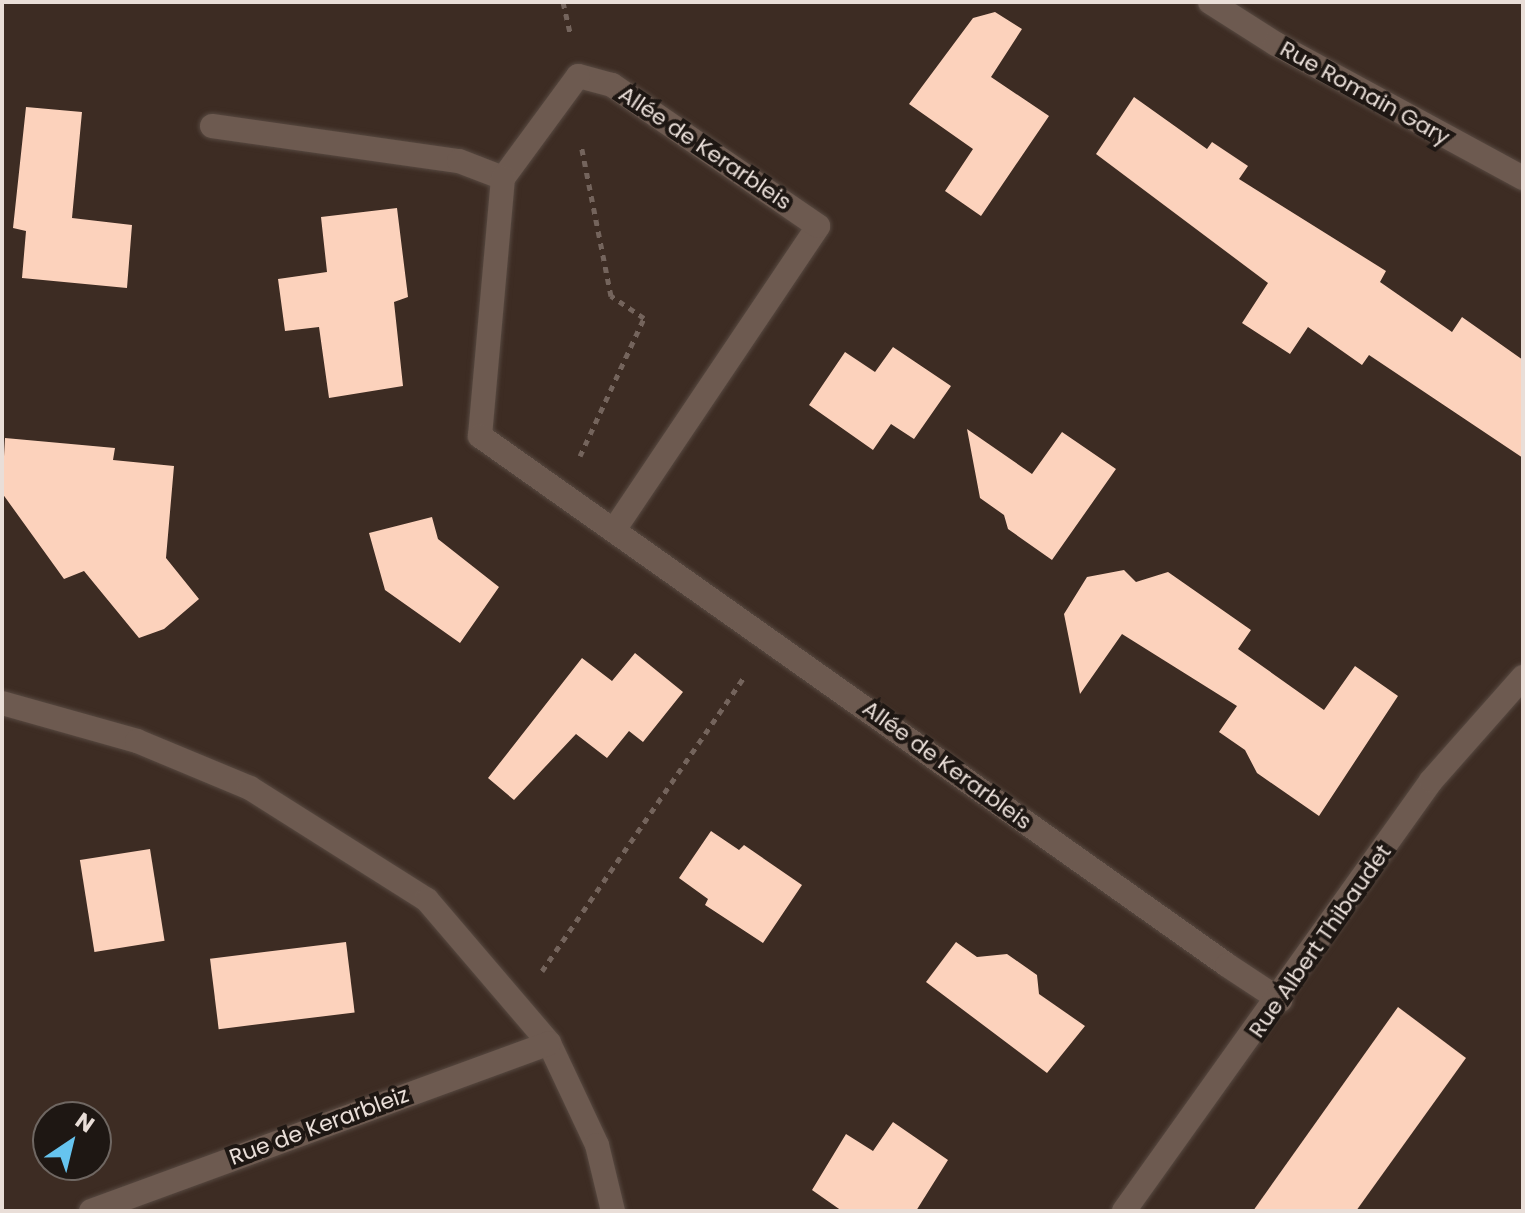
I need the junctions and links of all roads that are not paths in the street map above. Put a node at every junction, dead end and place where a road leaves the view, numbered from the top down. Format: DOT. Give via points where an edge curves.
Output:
graph roads {
  1 [pos="1210,2"];
  2 [pos="212,126"];
  3 [pos="503,178"];
  4 [pos="1523,178"];
  5 [pos="614,530"];
  6 [pos="1523,677"];
  7 [pos="2,703"];
  8 [pos="1280,1000"];
  9 [pos="549,1043"];
  10 [pos="91,1211"];
  11 [pos="613,1211"];
  12 [pos="1124,1211"];
  1 -- 4 [label="street, Rue Romain Gary" via="1276,44"];
  2 -- 3 [label="street" via="459,161"];
  3 -- 5 [label="street, Allée de Kerarbleis" via="480,436"];
  3 -- 5 [label="street, Allée de Kerarbleis" via="578,76 612,85 818,226"];
  5 -- 8 [label="street, Allée de Kerarbleis"];
  6 -- 8 [label="street, Rue Albert Thibaudet" via="1431,781"];
  7 -- 9 [label="street" via="137,741 250,788 427,900"];
  8 -- 12 [label="street, Rue Albert Thibaudet"];
  9 -- 10 [label="street, Rue de Kerarbleiz"];
  9 -- 11 [label="street" via="597,1145"];
}
